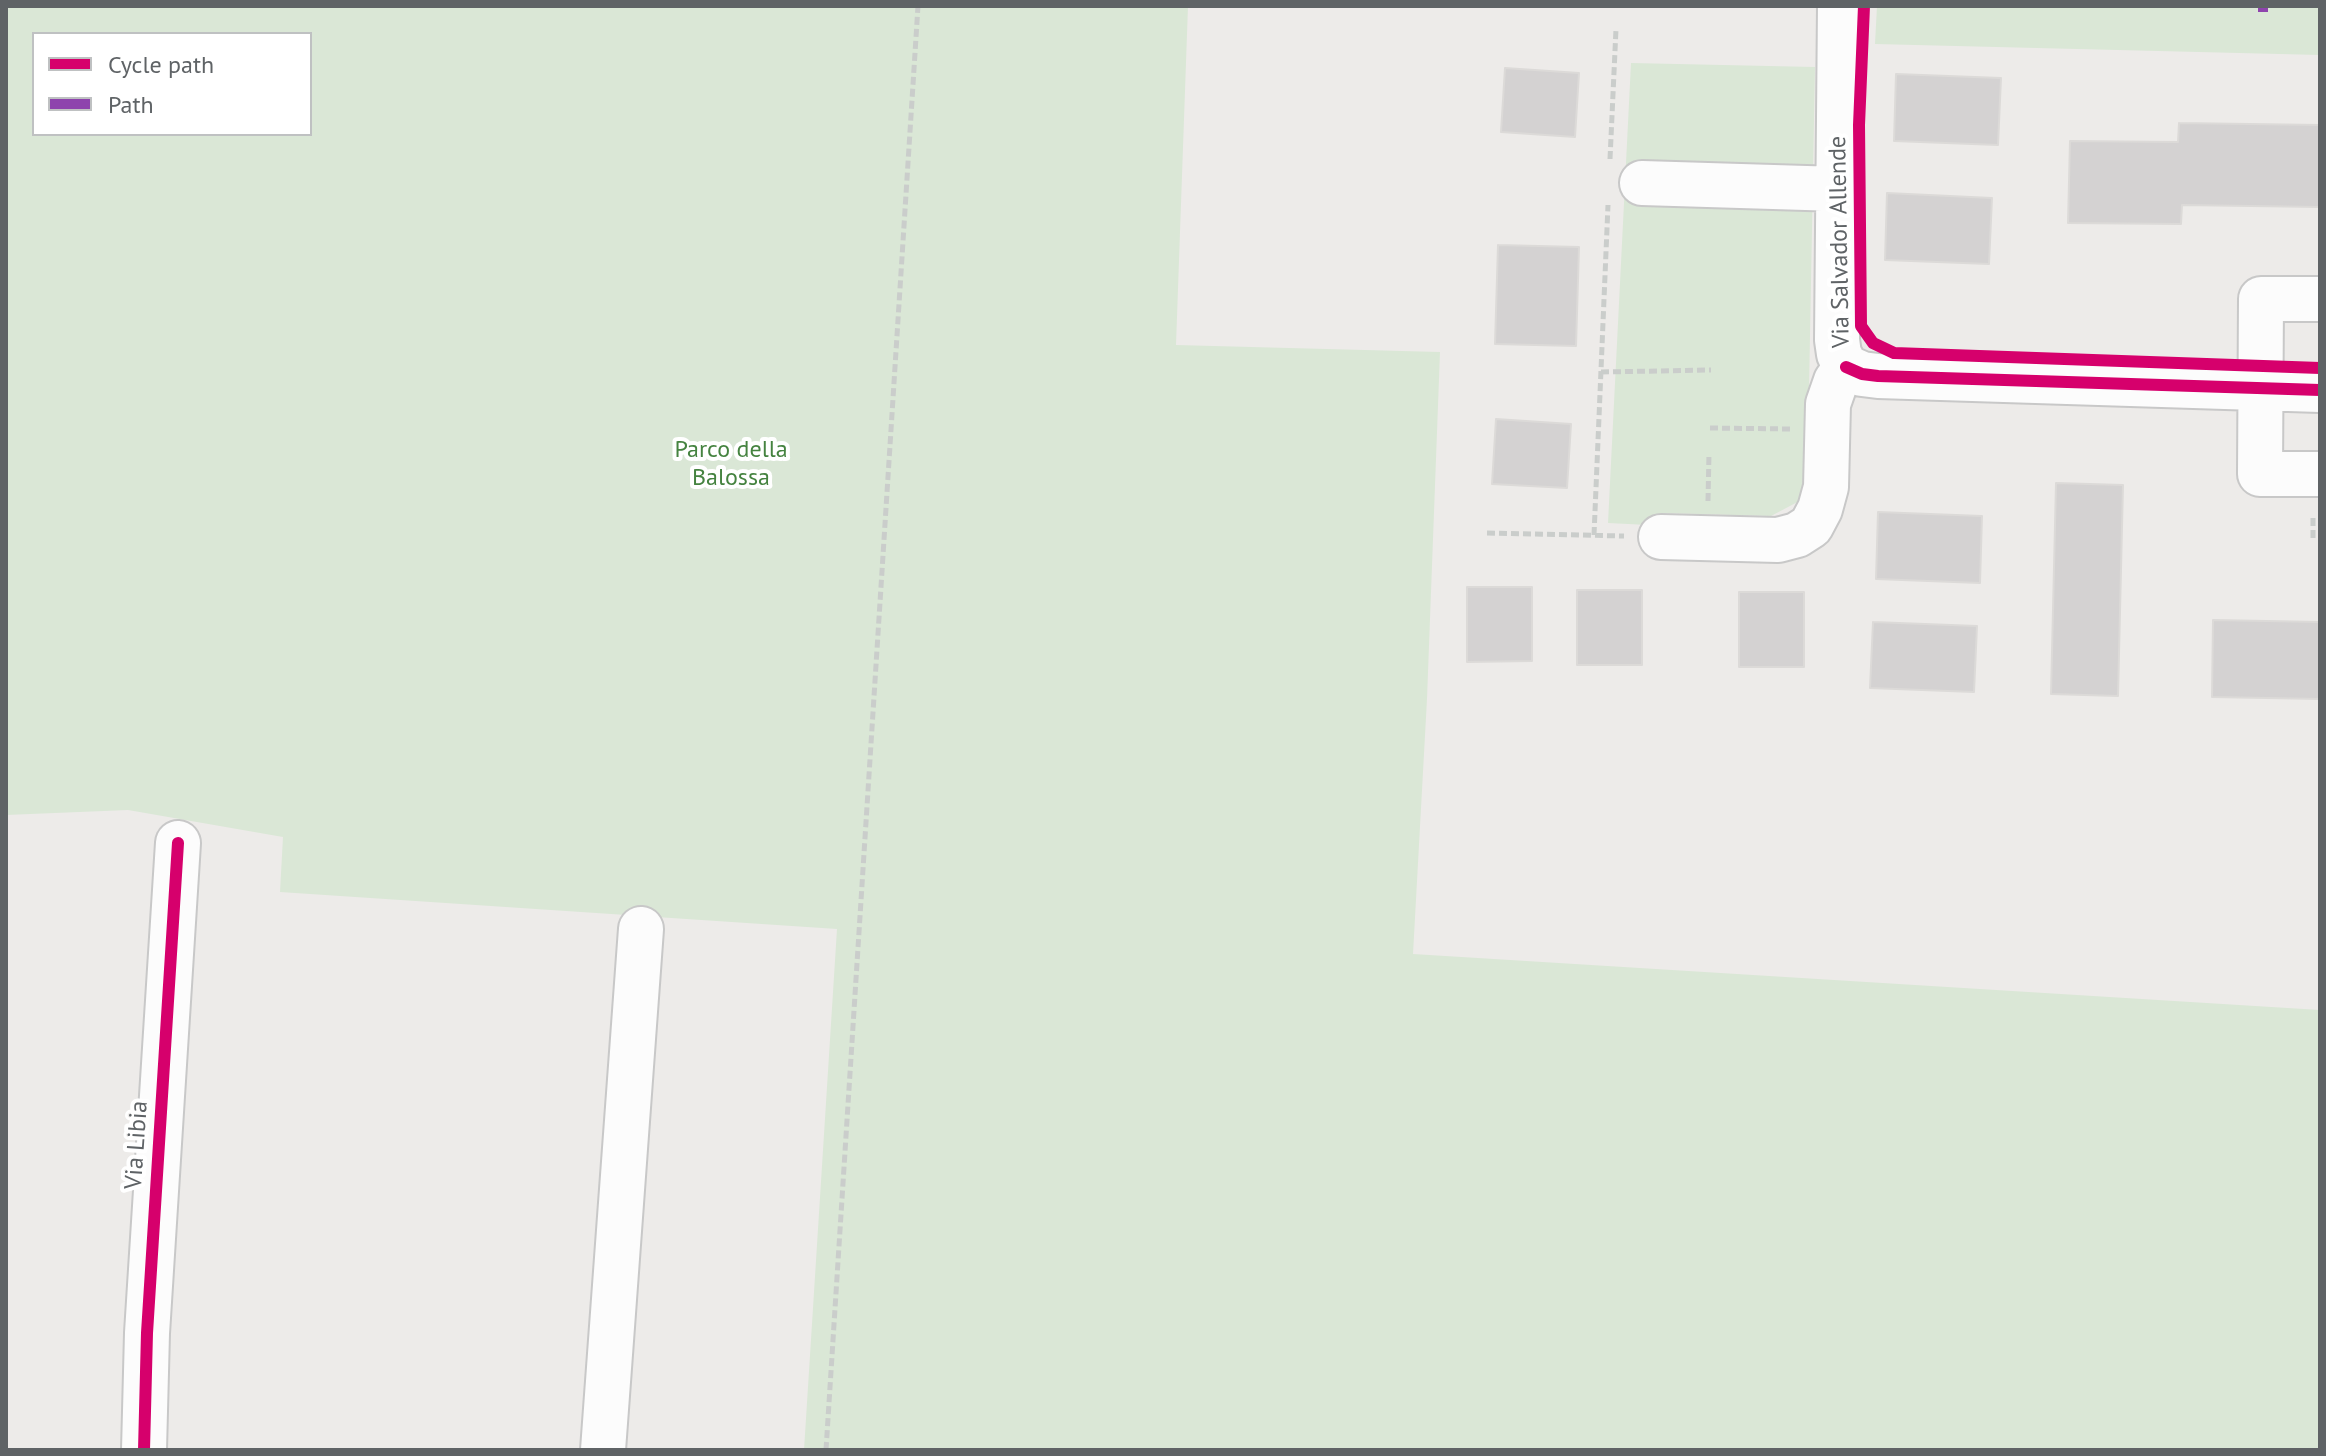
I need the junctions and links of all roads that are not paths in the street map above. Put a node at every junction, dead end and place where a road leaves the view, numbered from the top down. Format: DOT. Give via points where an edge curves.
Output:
graph roads {
  1 [pos="1840,6"];
  2 [pos="1620,182"];
  3 [pos="1839,189"];
  4 [pos="2320,299"];
  5 [pos="1846,367"];
  6 [pos="2260,387"];
  7 [pos="2320,390"];
  8 [pos="2320,474"];
  9 [pos="1661,537"];
  10 [pos="178,843"];
  11 [pos="641,929"];
  12 [pos="144,1450"];
  13 [pos="603,1450"];
  1 -- 3 [label="street, Via Salvador Allende"];
  2 -- 3 [label="street"];
  3 -- 5 [label="street, Via Salvador Allende" via="1837,340"];
  4 -- 6 [label="street" via="2261,299"];
  5 -- 6 [label="street" via="1878,376"];
  5 -- 9 [label="street, Via Salvador Allende" via="1828,404 1826,487 1811,526 1778,540"];
  6 -- 7 [label="street"];
  6 -- 8 [label="street" via="2260,474"];
  10 -- 12 [label="street, Via Libia"];
  11 -- 13 [label="street"];
}
